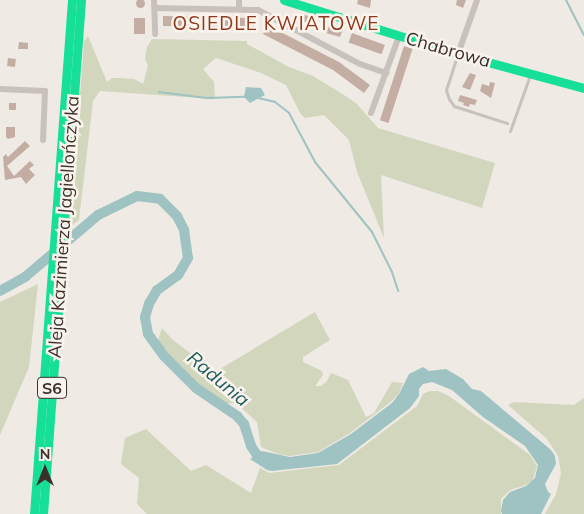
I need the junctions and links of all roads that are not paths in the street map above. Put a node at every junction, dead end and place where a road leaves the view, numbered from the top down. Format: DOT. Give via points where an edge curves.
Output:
graph roads {
  1 [pos="72,0"];
  2 [pos="81,0"];
  3 [pos="154,0"];
  4 [pos="239,0"];
  5 [pos="284,0"];
  6 [pos="476,0"];
  7 [pos="155,8"];
  8 [pos="239,9"];
  9 [pos="155,34"];
  10 [pos="399,36"];
  11 [pos="458,54"];
  12 [pos="386,73"];
  13 [pos="531,73"];
  14 [pos="70,84"];
  15 [pos="584,88"];
  16 [pos="0,89"];
  17 [pos="371,113"];
  18 [pos="507,123"];
  19 [pos="510,131"];
  20 [pos="43,140"];
  21 [pos="59,230"];
  22 [pos="34,514"];
  23 [pos="42,514"];
  1 -- 14 [label="main road, Aleja Kazimierza Jagiellończyka / S6"];
  2 -- 14 [label="main road, Aleja Kazimierza Jagiellończyka / S6"];
  3 -- 7 [label="street"];
  4 -- 8 [label="street"];
  5 -- 10 [label="main road, Chabrowa"];
  6 -- 11 [label="street"];
  7 -- 8 [label="street"];
  7 -- 9 [label="street"];
  8 -- 12 [label="street" via="258,10 360,64"];
  10 -- 11 [label="main road, Chabrowa"];
  10 -- 12 [label="street"];
  11 -- 13 [label="main road, Chabrowa"];
  11 -- 18 [label="lane" via="446,90 449,99 454,106"];
  12 -- 17 [label="street"];
  13 -- 15 [label="main road, Chabrowa"];
  13 -- 19 [label="lane"];
  14 -- 21 [label="main road, Aleja Kazimierza Jagiellończyka / S6"];
  16 -- 20 [label="street" via="45,91"];
  21 -- 22 [label="main road, Aleja Kazimierza Jagiellończyka / S6" via="52,270"];
  21 -- 23 [label="main road, Aleja Kazimierza Jagiellończyka / S6" via="61,263"];
}
